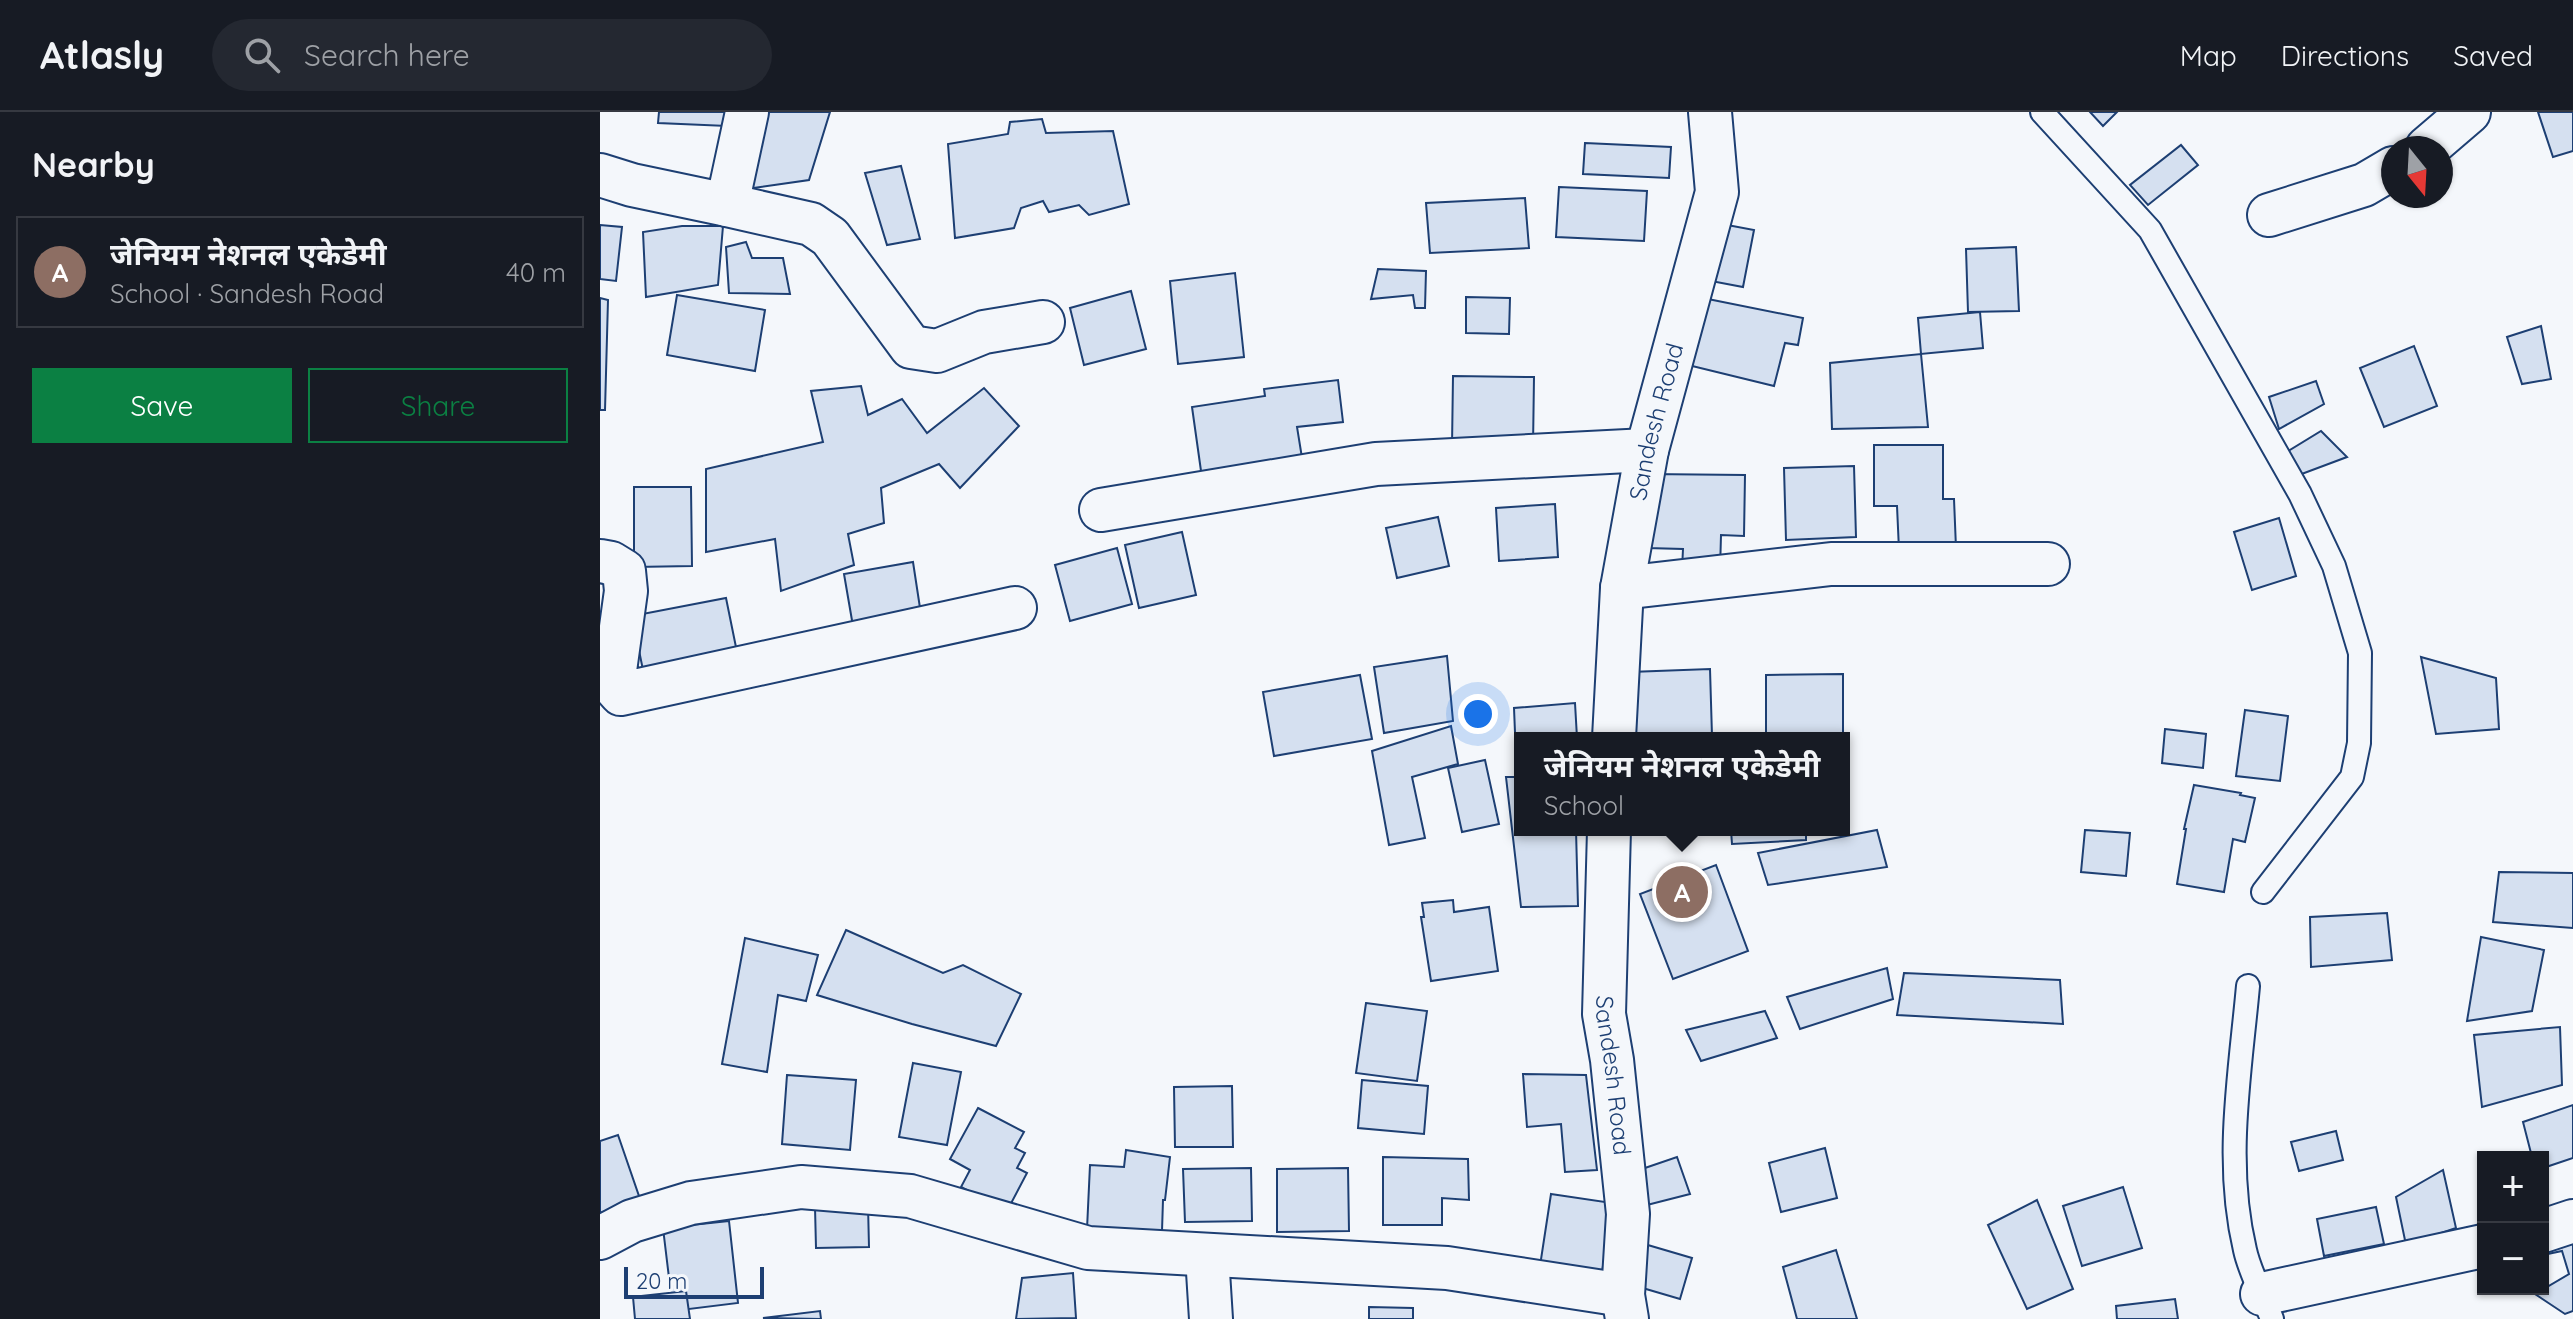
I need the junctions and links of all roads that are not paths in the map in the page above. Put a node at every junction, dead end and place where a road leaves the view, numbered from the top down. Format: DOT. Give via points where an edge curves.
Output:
graph roads {
  1 [pos="747,112"];
  2 [pos="1710,112"];
  3 [pos="2042,112"];
  4 [pos="2469,112"];
  5 [pos="2441,136"];
  6 [pos="600,175"];
  7 [pos="2381,175"];
  8 [pos="727,205"];
  9 [pos="2269,215"];
  10 [pos="1043,322"];
  11 [pos="1647,450"];
  12 [pos="1101,510"];
  13 [pos="600,561"];
  14 [pos="2048,564"];
  15 [pos="1622,588"];
  16 [pos="1015,608"];
  17 [pos="1614,732"];
  18 [pos="1609,836"];
  19 [pos="2263,892"];
  20 [pos="2248,986"];
  21 [pos="2573,1221"];
  22 [pos="2549,1229"];
  23 [pos="600,1238"];
  24 [pos="2477,1248"];
  25 [pos="1207,1256"];
  26 [pos="2267,1306"];
  27 [pos="1625,1307"];
  28 [pos="1211,1319"];
  1 -- 8 [label="street"];
  2 -- 11 [label="street, Sandesh Road" via="1717,192"];
  3 -- 19 [label="lane" via="2150,230 2300,494 2334,566 2360,653 2359,743 2352,777"];
  4 -- 5 [label="street"];
  6 -- 8 [label="street"];
  7 -- 9 [label="street"];
  8 -- 10 [label="street" via="811,224 830,237 911,347 937,351 984,332"];
  11 -- 12 [label="street" via="1376,464"];
  11 -- 15 [label="street, Sandesh Road"];
  13 -- 16 [label="street" via="624,571 613,685 621,694"];
  14 -- 15 [label="street" via="1831,564"];
  15 -- 17 [label="street, Sandesh Road"];
  18 -- 27 [label="street, Sandesh Road" via="1604,1014 1628,1214"];
  20 -- 26 [label="lane" via="2232,1142 2235,1200 2245,1253"];
  21 -- 22 [label="street"];
  23 -- 25 [label="street" via="632,1221 691,1203 801,1187 910,1196 1088,1248"];
  24 -- 26 [label="street"];
  25 -- 27 [label="street" via="1447,1268"];
  25 -- 28 [label="street"];
}
